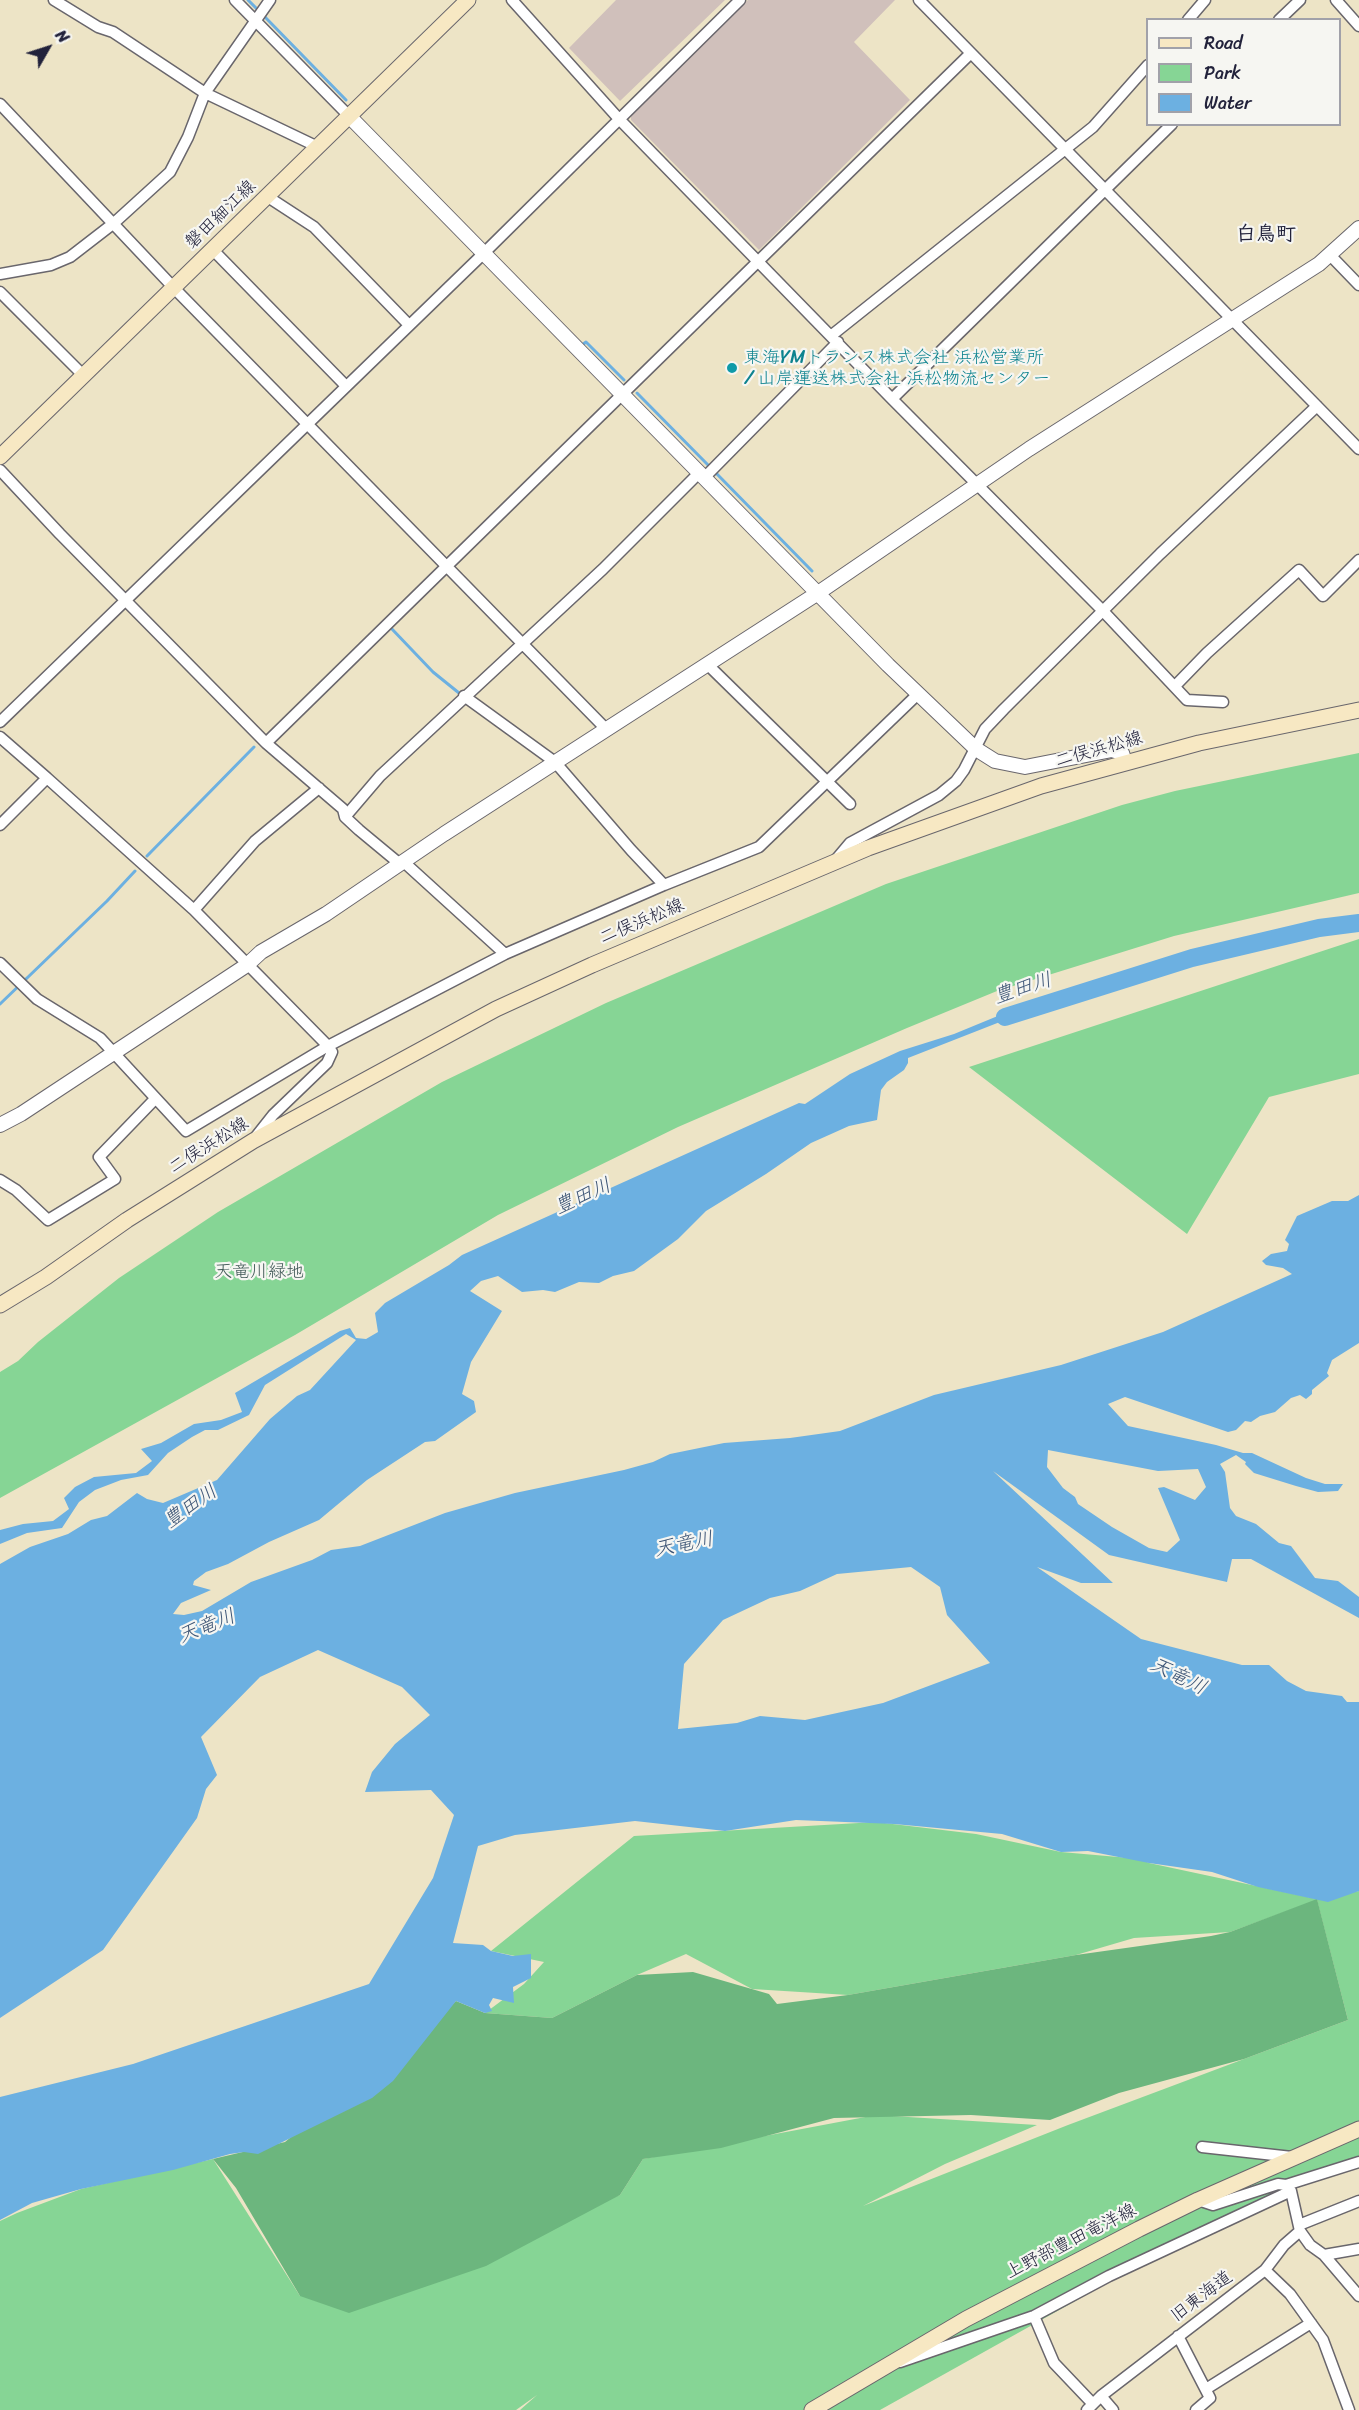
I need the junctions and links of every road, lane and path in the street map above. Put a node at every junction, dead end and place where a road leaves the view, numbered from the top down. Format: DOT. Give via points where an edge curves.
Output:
graph roads {
  1 [pos="54,0"];
  2 [pos="235,0"];
  3 [pos="468,0"];
  4 [pos="512,0"];
  5 [pos="740,0"];
  6 [pos="919,0"];
  7 [pos="1205,0"];
  8 [pos="1300,0"];
  9 [pos="1336,0"];
  10 [pos="261,12"];
  11 [pos="1190,18"];
  12 [pos="1281,18"];
  13 [pos="1359,26"];
  14 [pos="971,53"];
  15 [pos="1146,67"];
  16 [pos="205,93"];
  17 [pos="0,104"];
  18 [pos="350,117"];
  19 [pos="620,119"];
  20 [pos="1170,126"];
  21 [pos="318,147"];
  22 [pos="1065,150"];
  23 [pos="1106,191"];
  24 [pos="268,197"];
  25 [pos="114,223"];
  26 [pos="1359,228"];
  27 [pos="213,250"];
  28 [pos="483,254"];
  29 [pos="1330,255"];
  30 [pos="759,262"];
  31 [pos="0,274"];
  32 [pos="1359,285"];
  33 [pos="174,288"];
  34 [pos="0,292"];
  35 [pos="1232,319"];
  36 [pos="409,325"];
  37 [pos="835,339"];
  38 [pos="84,376"];
  39 [pos="346,386"];
  40 [pos="622,394"];
  41 [pos="892,399"];
  42 [pos="1317,406"];
  43 [pos="307,424"];
  44 [pos="1359,449"];
  45 [pos="0,457"];
  46 [pos="0,470"];
  47 [pos="707,472"];
  48 [pos="977,484"];
  49 [pos="1359,560"];
  50 [pos="447,567"];
  51 [pos="818,593"];
  52 [pos="125,602"];
  53 [pos="1103,611"];
  54 [pos="522,644"];
  55 [pos="707,664"];
  56 [pos="1175,686"];
  57 [pos="918,694"];
  58 [pos="464,696"];
  59 [pos="1223,702"];
  60 [pos="1359,710"];
  61 [pos="0,722"];
  62 [pos="606,729"];
  63 [pos="0,738"];
  64 [pos="266,743"];
  65 [pos="976,749"];
  66 [pos="555,762"];
  67 [pos="1125,762"];
  68 [pos="47,778"];
  69 [pos="826,781"];
  70 [pos="319,788"];
  71 [pos="850,804"];
  72 [pos="345,817"];
  73 [pos="0,825"];
  74 [pos="834,862"];
  75 [pos="400,864"];
  76 [pos="664,885"];
  77 [pos="194,910"];
  78 [pos="505,954"];
  79 [pos="0,963"];
  80 [pos="248,965"];
  81 [pos="328,1046"];
  82 [pos="114,1053"];
  83 [pos="155,1099"];
  84 [pos="0,1125"];
  85 [pos="253,1141"];
  86 [pos="0,1180"];
  87 [pos="0,1305"];
  88 [pos="1359,2128"];
  89 [pos="1202,2147"];
  90 [pos="1292,2157"];
  91 [pos="1359,2162"];
  92 [pos="1289,2188"];
  93 [pos="1198,2200"];
  94 [pos="1359,2201"];
  95 [pos="1300,2228"];
  96 [pos="1359,2249"];
  97 [pos="1324,2255"];
  98 [pos="1265,2270"];
  99 [pos="1359,2296"];
  100 [pos="1034,2316"];
  101 [pos="1311,2323"];
  102 [pos="1178,2336"];
  103 [pos="888,2365"];
  104 [pos="1206,2389"];
  105 [pos="1094,2403"];
  106 [pos="1345,2408"];
  107 [pos="812,2410"];
  108 [pos="1113,2410"];
  109 [pos="1196,2410"];
  1 -- 16 [label="street" via="113,32"];
  2 -- 10 [label="street"];
  3 -- 18 [label="main road, 磐田細江線"];
  4 -- 19 [label="street"];
  5 -- 19 [label="street"];
  6 -- 14 [label="street"];
  7 -- 11 [label="street"];
  8 -- 12 [label="street"];
  9 -- 13 [label="street"];
  10 -- 16 [label="street"];
  10 -- 18 [label="street"];
  14 -- 22 [label="street"];
  14 -- 30 [label="street"];
  15 -- 22 [label="street" via="1093,127"];
  16 -- 21 [label="street"];
  16 -- 25 [label="street" via="170,172"];
  17 -- 25 [label="street"];
  18 -- 21 [label="main road, 磐田細江線"];
  18 -- 28 [label="street"];
  19 -- 28 [label="street"];
  19 -- 30 [label="street"];
  20 -- 23 [label="street"];
  21 -- 24 [label="main road, 磐田細江線"];
  22 -- 23 [label="street"];
  22 -- 37 [label="street" via="991,206"];
  23 -- 35 [label="street"];
  23 -- 41 [label="street"];
  24 -- 27 [label="main road, 磐田細江線"];
  24 -- 36 [label="street" via="314,227"];
  25 -- 31 [label="street" via="70,257 51,265"];
  25 -- 33 [label="street"];
  26 -- 29 [label="street"];
  27 -- 33 [label="main road, 磐田細江線"];
  27 -- 39 [label="street"];
  28 -- 36 [label="street"];
  28 -- 40 [label="street"];
  29 -- 32 [label="street"];
  29 -- 35 [label="street"];
  30 -- 37 [label="street"];
  30 -- 40 [label="street"];
  33 -- 38 [label="main road, 磐田細江線"];
  33 -- 43 [label="street"];
  34 -- 38 [label="street"];
  35 -- 42 [label="street"];
  35 -- 48 [label="street"];
  36 -- 39 [label="street"];
  37 -- 41 [label="street"];
  37 -- 47 [label="street"];
  38 -- 45 [label="main road, 磐田細江線"];
  39 -- 43 [label="street"];
  40 -- 47 [label="street"];
  40 -- 50 [label="street"];
  41 -- 48 [label="street"];
  42 -- 44 [label="street"];
  42 -- 53 [label="street"];
  43 -- 50 [label="street"];
  43 -- 52 [label="street"];
  46 -- 52 [label="street"];
  47 -- 51 [label="street"];
  47 -- 54 [label="street"];
  48 -- 51 [label="street"];
  48 -- 53 [label="street"];
  49 -- 56 [label="street" via="1323,596 1299,570"];
  50 -- 54 [label="street"];
  50 -- 64 [label="street"];
  51 -- 55 [label="street"];
  51 -- 57 [label="street"];
  52 -- 61 [label="street"];
  52 -- 64 [label="street"];
  53 -- 56 [label="street"];
  53 -- 65 [label="street" via="986,729"];
  54 -- 58 [label="street"];
  54 -- 62 [label="street"];
  55 -- 62 [label="street"];
  55 -- 69 [label="street"];
  56 -- 59 [label="street" via="1186,700"];
  57 -- 65 [label="street"];
  57 -- 69 [label="street"];
  58 -- 66 [label="street"];
  58 -- 72 [label="street" via="380,776"];
  60 -- 67 [label="main road, 二俣浜松線"];
  62 -- 66 [label="street"];
  63 -- 68 [label="street"];
  64 -- 70 [label="street"];
  65 -- 67 [label="street" via="995,761 1025,767 1112,750 1122,753"];
  65 -- 74 [label="street" via="964,770 939,795 850,843"];
  66 -- 75 [label="street"];
  66 -- 76 [label="street"];
  67 -- 74 [label="main road, 二俣浜松線" via="1041,786"];
  68 -- 73 [label="street"];
  68 -- 77 [label="street"];
  69 -- 71 [label="street"];
  69 -- 76 [label="street" via="759,847"];
  70 -- 72 [label="street" via="343,809"];
  70 -- 77 [label="street" via="255,841"];
  72 -- 75 [label="street"];
  74 -- 85 [label="main road, 二俣浜松線" via="496,1009"];
  75 -- 78 [label="street" via="406,864"];
  75 -- 80 [label="street" via="261,952"];
  76 -- 78 [label="street"];
  77 -- 80 [label="street"];
  78 -- 81 [label="street"];
  79 -- 82 [label="street" via="37,999 100,1038"];
  80 -- 81 [label="street"];
  80 -- 82 [label="street"];
  81 -- 83 [label="street" via="186,1131"];
  81 -- 85 [label="street" via="332,1052 327,1063 273,1115"];
  82 -- 83 [label="street"];
  82 -- 84 [label="street"];
  83 -- 86 [label="street" via="99,1157 115,1179 48,1220"];
  85 -- 87 [label="main road, 二俣浜松線"];
  88 -- 90 [label="main road, 上野部豊田竜洋線"];
  89 -- 90 [label="street"];
  90 -- 93 [label="main road, 上野部豊田竜洋線"];
  91 -- 92 [label="street"];
  92 -- 93 [label="street" via="1278,2184 1213,2205"];
  92 -- 95 [label="street"];
  92 -- 100 [label="street"];
  93 -- 103 [label="main road, 上野部豊田竜洋線" via="976,2313"];
  94 -- 95 [label="street"];
  95 -- 97 [label="street" via="1310,2245"];
  95 -- 98 [label="street, 旧東海道"];
  96 -- 97 [label="street"];
  97 -- 99 [label="street"];
  98 -- 101 [label="street" via="1290,2294"];
  98 -- 102 [label="street, 旧東海道"];
  100 -- 103 [label="street"];
  100 -- 105 [label="street" via="1054,2362"];
  101 -- 104 [label="street"];
  101 -- 106 [label="street" via="1323,2340"];
  102 -- 104 [label="street"];
  102 -- 105 [label="street, 旧東海道"];
  103 -- 107 [label="main road, 上野部豊田竜洋線"];
  104 -- 109 [label="street" via="1210,2397"];
  105 -- 108 [label="street"];
}
